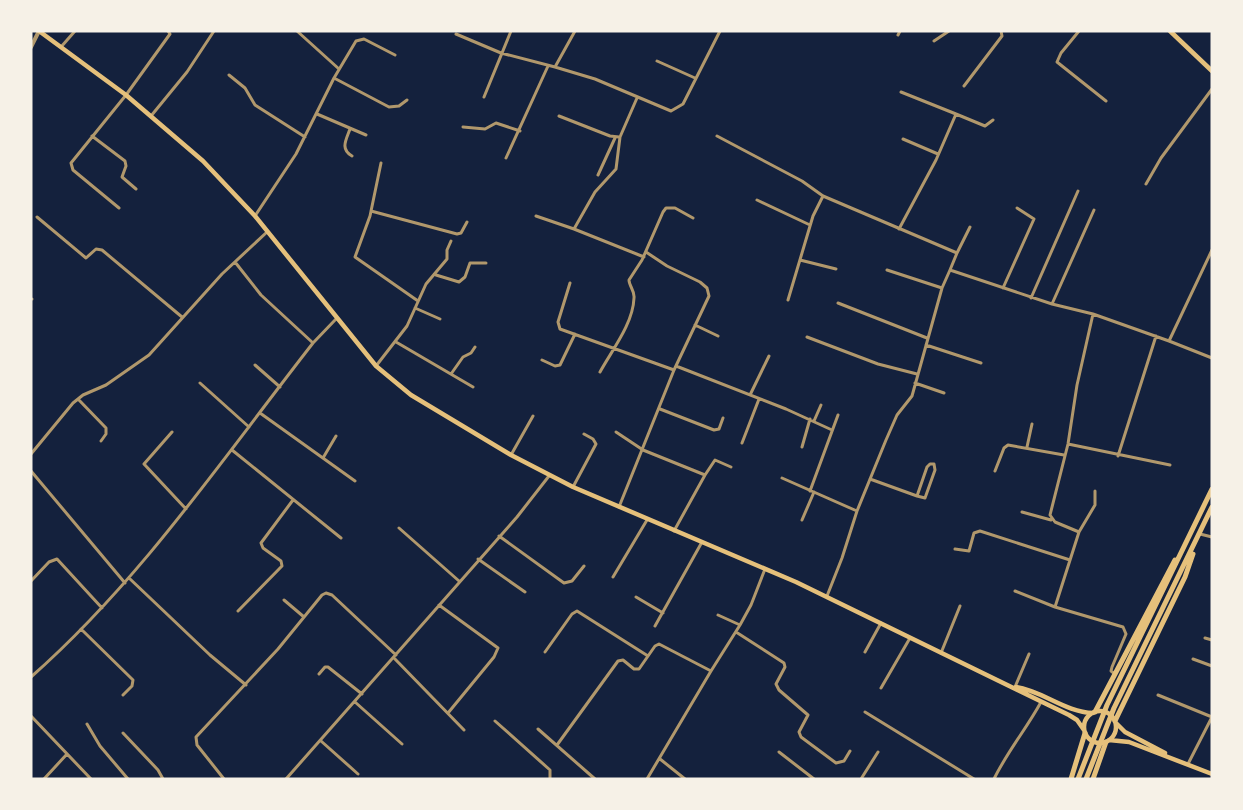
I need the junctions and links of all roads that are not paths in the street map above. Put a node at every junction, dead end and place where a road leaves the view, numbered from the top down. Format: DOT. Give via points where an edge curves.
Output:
graph roads {
  1 [pos="39,31"];
  2 [pos="75,31"];
  3 [pos="168,31"];
  4 [pos="214,31"];
  5 [pos="297,31"];
  6 [pos="511,31"];
  7 [pos="575,31"];
  8 [pos="720,31"];
  9 [pos="949,31"];
  10 [pos="1001,31"];
  11 [pos="1079,31"];
  12 [pos="1170,31"];
  13 [pos="456,34"];
  14 [pos="934,40"];
  15 [pos="31,46"];
  16 [pos="62,47"];
  17 [pos="501,53"];
  18 [pos="395,55"];
  19 [pos="657,61"];
  20 [pos="548,66"];
  21 [pos="556,67"];
  22 [pos="339,70"];
  23 [pos="1212,71"];
  24 [pos="229,75"];
  25 [pos="334,78"];
  26 [pos="695,78"];
  27 [pos="964,86"];
  28 [pos="1212,90"];
  29 [pos="901,92"];
  30 [pos="126,95"];
  31 [pos="484,97"];
  32 [pos="637,98"];
  33 [pos="407,100"];
  34 [pos="1106,101"];
  35 [pos="317,114"];
  36 [pos="956,114"];
  37 [pos="151,116"];
  38 [pos="559,116"];
  39 [pos="993,120"];
  40 [pos="463,127"];
  41 [pos="350,129"];
  42 [pos="520,131"];
  43 [pos="366,135"];
  44 [pos="92,136"];
  45 [pos="717,136"];
  46 [pos="305,137"];
  47 [pos="618,137"];
  48 [pos="903,140"];
  49 [pos="938,154"];
  50 [pos="352,156"];
  51 [pos="506,158"];
  52 [pos="381,162"];
  53 [pos="598,175"];
  54 [pos="1146,184"];
  55 [pos="136,189"];
  56 [pos="1078,191"];
  57 [pos="823,196"];
  58 [pos="758,200"];
  59 [pos="119,208"];
  60 [pos="1017,208"];
  61 [pos="1094,210"];
  62 [pos="372,211"];
  63 [pos="255,216"];
  64 [pos="536,216"];
  65 [pos="37,217"];
  66 [pos="693,218"];
  67 [pos="467,222"];
  68 [pos="810,225"];
  69 [pos="970,227"];
  70 [pos="574,229"];
  71 [pos="899,230"];
  72 [pos="268,232"];
  73 [pos="450,241"];
  74 [pos="1212,250"];
  75 [pos="646,252"];
  76 [pos="957,253"];
  77 [pos="644,257"];
  78 [pos="800,260"];
  79 [pos="234,262"];
  80 [pos="486,263"];
  81 [pos="836,270"];
  82 [pos="887,270"];
  83 [pos="950,270"];
  84 [pos="436,275"];
  85 [pos="570,283"];
  86 [pos="942,288"];
  87 [pos="1003,288"];
  88 [pos="1031,298"];
  89 [pos="788,300"];
  90 [pos="418,301"];
  91 [pos="838,303"];
  92 [pos="1052,304"];
  93 [pos="415,308"];
  94 [pos="1093,314"];
  95 [pos="182,317"];
  96 [pos="336,319"];
  97 [pos="440,319"];
  98 [pos="695,324"];
  99 [pos="575,334"];
  100 [pos="718,336"];
  101 [pos="1156,336"];
  102 [pos="807,337"];
  103 [pos="927,338"];
  104 [pos="1169,341"];
  105 [pos="396,342"];
  106 [pos="313,343"];
  107 [pos="926,345"];
  108 [pos="475,347"];
  109 [pos="614,347"];
  110 [pos="769,356"];
  111 [pos="1212,358"];
  112 [pos="542,360"];
  113 [pos="981,363"];
  114 [pos="254,365"];
  115 [pos="376,366"];
  116 [pos="675,368"];
  117 [pos="600,372"];
  118 [pos="451,374"];
  119 [pos="917,374"];
  120 [pos="200,383"];
  121 [pos="915,383"];
  122 [pos="280,387"];
  123 [pos="473,387"];
  124 [pos="944,393"];
  125 [pos="750,395"];
  126 [pos="78,399"];
  127 [pos="759,399"];
  128 [pos="821,405"];
  129 [pos="660,409"];
  130 [pos="260,414"];
  131 [pos="838,415"];
  132 [pos="533,416"];
  133 [pos="723,418"];
  134 [pos="812,420"];
  135 [pos="1032,424"];
  136 [pos="249,427"];
  137 [pos="832,430"];
  138 [pos="172,432"];
  139 [pos="616,432"];
  140 [pos="584,434"];
  141 [pos="336,436"];
  142 [pos="101,441"];
  143 [pos="742,443"];
  144 [pos="1068,444"];
  145 [pos="802,447"];
  146 [pos="1027,447"];
  147 [pos="232,450"];
  148 [pos="643,450"];
  149 [pos="31,454"];
  150 [pos="512,455"];
  151 [pos="1064,455"];
  152 [pos="1118,456"];
  153 [pos="323,458"];
  154 [pos="1170,465"];
  155 [pos="731,467"];
  156 [pos="31,471"];
  157 [pos="995,471"];
  158 [pos="705,475"];
  159 [pos="549,476"];
  160 [pos="782,478"];
  161 [pos="870,479"];
  162 [pos="356,482"];
  163 [pos="573,488"];
  164 [pos="1212,489"];
  165 [pos="1095,491"];
  166 [pos="812,492"];
  167 [pos="918,496"];
  168 [pos="293,500"];
  169 [pos="619,507"];
  170 [pos="1212,507"];
  171 [pos="186,509"];
  172 [pos="857,511"];
  173 [pos="1022,512"];
  174 [pos="647,520"];
  175 [pos="802,520"];
  176 [pos="1052,520"];
  177 [pos="398,528"];
  178 [pos="674,530"];
  179 [pos="1080,532"];
  180 [pos="1192,532"];
  181 [pos="1199,535"];
  182 [pos="499,536"];
  183 [pos="1212,537"];
  184 [pos="341,538"];
  185 [pos="702,542"];
  186 [pos="956,549"];
  187 [pos="478,559"];
  188 [pos="1070,560"];
  189 [pos="584,566"];
  190 [pos="765,568"];
  191 [pos="613,577"];
  192 [pos="129,578"];
  193 [pos="31,581"];
  194 [pos="459,581"];
  195 [pos="125,583"];
  196 [pos="1015,591"];
  197 [pos="525,592"];
  198 [pos="636,596"];
  199 [pos="827,596"];
  200 [pos="284,600"];
  201 [pos="439,606"];
  202 [pos="960,606"];
  203 [pos="1055,607"];
  204 [pos="102,608"];
  205 [pos="238,611"];
  206 [pos="663,613"];
  207 [pos="718,615"];
  208 [pos="304,617"];
  209 [pos="882,623"];
  210 [pos="740,625"];
  211 [pos="655,626"];
  212 [pos="81,629"];
  213 [pos="736,632"];
  214 [pos="910,638"];
  215 [pos="1205,638"];
  216 [pos="1212,640"];
  217 [pos="545,652"];
  218 [pos="865,652"];
  219 [pos="941,653"];
  220 [pos="1029,654"];
  221 [pos="648,656"];
  222 [pos="395,657"];
  223 [pos="1193,659"];
  224 [pos="1212,666"];
  225 [pos="710,671"];
  226 [pos="319,674"];
  227 [pos="1115,675"];
  228 [pos="32,677"];
  229 [pos="246,684"];
  230 [pos="1014,687"];
  231 [pos="882,688"];
  232 [pos="362,694"];
  233 [pos="123,695"];
  234 [pos="1158,695"];
  235 [pos="355,702"];
  236 [pos="1041,702"];
  237 [pos="865,712"];
  238 [pos="1094,712"];
  239 [pos="448,713"];
  240 [pos="31,716"];
  241 [pos="1212,717"];
  242 [pos="496,721"];
  243 [pos="1116,722"];
  244 [pos="87,724"];
  245 [pos="538,729"];
  246 [pos="464,730"];
  247 [pos="1085,731"];
  248 [pos="123,733"];
  249 [pos="321,741"];
  250 [pos="1108,741"];
  251 [pos="402,744"];
  252 [pos="557,744"];
  253 [pos="850,751"];
  254 [pos="779,752"];
  255 [pos="878,752"];
  256 [pos="67,754"];
  257 [pos="1171,756"];
  258 [pos="660,759"];
  259 [pos="1188,764"];
  260 [pos="358,774"];
  261 [pos="1212,774"];
  262 [pos="863,778"];
  263 [pos="44,779"];
  264 [pos="91,779"];
  265 [pos="128,779"];
  266 [pos="162,779"];
  267 [pos="224,779"];
  268 [pos="286,779"];
  269 [pos="550,779"];
  270 [pos="595,779"];
  271 [pos="647,779"];
  272 [pos="685,779"];
  273 [pos="814,779"];
  274 [pos="974,779"];
  275 [pos="994,779"];
  276 [pos="1072,779"];
  277 [pos="1078,779"];
  278 [pos="1086,779"];
  279 [pos="1093,779"];
  1 -- 15 [label="street"];
  1 -- 16 [label="main road"];
  2 -- 16 [label="street"];
  3 -- 30 [label="street" via="168,40"];
  4 -- 37 [label="street" via="187,72"];
  5 -- 22 [label="street"];
  6 -- 17 [label="street"];
  7 -- 21 [label="street"];
  8 -- 26 [label="street"];
  9 -- 14 [label="street"];
  10 -- 27 [label="street" via="1002,36"];
  11 -- 34 [label="street" via="1061,53 1058,62"];
  12 -- 23 [label="main road"];
  13 -- 17 [label="street"];
  16 -- 30 [label="main road"];
  17 -- 20 [label="street"];
  17 -- 31 [label="street"];
  18 -- 22 [label="street" via="359,39"];
  19 -- 26 [label="street"];
  20 -- 21 [label="street"];
  20 -- 42 [label="street"];
  21 -- 32 [label="street" via="595,79"];
  22 -- 25 [label="street"];
  24 -- 46 [label="street" via="245,88 255,105"];
  25 -- 33 [label="street" via="390,107 399,106"];
  25 -- 35 [label="street"];
  26 -- 32 [label="street" via="683,104 674,110"];
  28 -- 54 [label="street" via="1161,158"];
  29 -- 36 [label="street"];
  30 -- 37 [label="main road"];
  30 -- 44 [label="street"];
  32 -- 47 [label="street"];
  35 -- 41 [label="street"];
  35 -- 46 [label="street"];
  36 -- 39 [label="street" via="985,126"];
  36 -- 49 [label="street"];
  37 -- 63 [label="main road" via="203,161"];
  38 -- 47 [label="street"];
  40 -- 42 [label="street" via="485,129 496,123"];
  41 -- 43 [label="street"];
  41 -- 50 [label="street" via="344,146"];
  42 -- 51 [label="street"];
  44 -- 55 [label="street" via="125,161 122,177"];
  44 -- 59 [label="street" via="71,163 71,168"];
  45 -- 57 [label="street" via="802,181"];
  46 -- 63 [label="street"];
  47 -- 53 [label="street"];
  47 -- 70 [label="street" via="616,170 595,192"];
  48 -- 49 [label="street"];
  49 -- 71 [label="street"];
  52 -- 62 [label="street"];
  56 -- 88 [label="street"];
  57 -- 68 [label="street"];
  57 -- 71 [label="street"];
  58 -- 68 [label="street"];
  60 -- 87 [label="street" via="1034,219"];
  61 -- 92 [label="street"];
  62 -- 67 [label="street" via="455,234 461,233"];
  62 -- 90 [label="street" via="356,258"];
  63 -- 72 [label="main road"];
  64 -- 70 [label="street"];
  65 -- 95 [label="street" via="86,258 96,249 102,250"];
  66 -- 75 [label="street" via="675,208 666,208"];
  68 -- 78 [label="street"];
  69 -- 76 [label="street"];
  70 -- 77 [label="street"];
  71 -- 76 [label="street"];
  72 -- 79 [label="street"];
  72 -- 96 [label="main road"];
  73 -- 84 [label="street" via="448,258"];
  74 -- 104 [label="street"];
  75 -- 77 [label="street"];
  75 -- 98 [label="street" via="707,288 708,296"];
  76 -- 83 [label="street"];
  77 -- 109 [label="street" via="629,280 634,302"];
  78 -- 81 [label="street"];
  78 -- 89 [label="street"];
  79 -- 95 [label="street"];
  79 -- 106 [label="street" via="261,294"];
  80 -- 84 [label="street" via="470,263 465,277 458,282"];
  82 -- 86 [label="street"];
  83 -- 86 [label="street"];
  83 -- 87 [label="street"];
  84 -- 90 [label="street" via="426,284"];
  85 -- 99 [label="street" via="558,324 560,329"];
  86 -- 103 [label="street"];
  87 -- 88 [label="street"];
  88 -- 92 [label="street"];
  90 -- 93 [label="street"];
  91 -- 103 [label="street"];
  92 -- 94 [label="street"];
  93 -- 97 [label="street"];
  93 -- 105 [label="street"];
  94 -- 101 [label="street"];
  94 -- 144 [label="street"];
  95 -- 126 [label="street" via="143,360 106,386"];
  96 -- 106 [label="street"];
  96 -- 115 [label="main road"];
  98 -- 100 [label="street"];
  98 -- 116 [label="street"];
  99 -- 109 [label="street"];
  99 -- 112 [label="street" via="560,365"];
  101 -- 104 [label="street"];
  101 -- 152 [label="street"];
  102 -- 119 [label="street" via="878,364"];
  103 -- 107 [label="street"];
  104 -- 111 [label="street"];
  105 -- 115 [label="street"];
  105 -- 118 [label="street"];
  106 -- 122 [label="street"];
  107 -- 113 [label="street"];
  107 -- 119 [label="street"];
  108 -- 118 [label="street"];
  109 -- 116 [label="street"];
  109 -- 117 [label="street"];
  110 -- 125 [label="street"];
  114 -- 122 [label="street"];
  115 -- 150 [label="main road" via="412,395"];
  116 -- 125 [label="street"];
  116 -- 129 [label="street"];
  118 -- 123 [label="street"];
  119 -- 121 [label="street"];
  120 -- 136 [label="street"];
  121 -- 124 [label="street"];
  121 -- 161 [label="street" via="911,399 897,415"];
  122 -- 130 [label="street"];
  125 -- 127 [label="street"];
  126 -- 142 [label="street" via="106,428"];
  126 -- 149 [label="street"];
  127 -- 134 [label="street"];
  127 -- 143 [label="street"];
  128 -- 134 [label="street"];
  129 -- 133 [label="street" via="714,430 719,428"];
  129 -- 148 [label="street"];
  130 -- 136 [label="street"];
  130 -- 153 [label="street"];
  131 -- 137 [label="street"];
  132 -- 150 [label="street"];
  134 -- 137 [label="street"];
  134 -- 145 [label="street"];
  135 -- 146 [label="street"];
  136 -- 147 [label="street"];
  137 -- 166 [label="street"];
  138 -- 171 [label="street" via="144,464"];
  139 -- 148 [label="street"];
  140 -- 163 [label="street" via="596,444"];
  141 -- 153 [label="street"];
  144 -- 151 [label="street"];
  144 -- 152 [label="street"];
  146 -- 151 [label="street"];
  146 -- 157 [label="street" via="1005,446"];
  147 -- 168 [label="street"];
  147 -- 171 [label="street"];
  148 -- 158 [label="street"];
  148 -- 169 [label="street"];
  150 -- 159 [label="main road"];
  151 -- 176 [label="street" via="1050,515"];
  152 -- 154 [label="street"];
  153 -- 162 [label="street"];
  155 -- 158 [label="street" via="715,460"];
  156 -- 195 [label="street"];
  158 -- 178 [label="street"];
  159 -- 163 [label="main road"];
  159 -- 182 [label="street"];
  160 -- 166 [label="street"];
  161 -- 167 [label="street"];
  161 -- 172 [label="street"];
  163 -- 169 [label="main road"];
  164 -- 180 [label="highway"];
  165 -- 179 [label="street" via="1095,505"];
  166 -- 172 [label="street"];
  166 -- 175 [label="street"];
  167 -- 167 [label="street" via="927,467 934,464 928,496"];
  168 -- 184 [label="street"];
  168 -- 205 [label="street" via="262,543 263,548 281,561 282,566"];
  169 -- 174 [label="main road"];
  170 -- 181 [label="highway"];
  171 -- 192 [label="street"];
  172 -- 199 [label="street"];
  173 -- 176 [label="street"];
  174 -- 178 [label="main road"];
  174 -- 191 [label="street"];
  176 -- 179 [label="street"];
  177 -- 194 [label="street"];
  178 -- 185 [label="main road"];
  179 -- 188 [label="street"];
  180 -- 227 [label="highway" via="1166,574"];
  180 -- 277 [label="highway" via="1107,705"];
  181 -- 183 [label="street"];
  181 -- 243 [label="highway" via="1185,577"];
  181 -- 278 [label="highway" via="1107,724"];
  182 -- 187 [label="street"];
  182 -- 189 [label="street" via="564,583 572,581"];
  185 -- 190 [label="main road"];
  185 -- 206 [label="street"];
  186 -- 188 [label="street" via="969,551 974,534 980,530"];
  187 -- 194 [label="street"];
  187 -- 197 [label="street"];
  188 -- 203 [label="street"];
  190 -- 199 [label="main road"];
  190 -- 210 [label="street"];
  192 -- 195 [label="street"];
  192 -- 229 [label="street" via="210,655"];
  193 -- 204 [label="street" via="49,562 57,560"];
  194 -- 201 [label="street"];
  195 -- 204 [label="street"];
  196 -- 203 [label="street"];
  198 -- 206 [label="street"];
  199 -- 209 [label="main road"];
  200 -- 208 [label="street"];
  201 -- 222 [label="street"];
  201 -- 239 [label="street" via="498,648"];
  202 -- 219 [label="street"];
  203 -- 227 [label="street" via="1125,629 1125,639 1112,667"];
  204 -- 212 [label="street"];
  206 -- 211 [label="street"];
  207 -- 210 [label="street"];
  208 -- 222 [label="street" via="321,596 330,594"];
  208 -- 229 [label="street"];
  209 -- 214 [label="main road"];
  209 -- 218 [label="street"];
  210 -- 213 [label="street"];
  212 -- 228 [label="street"];
  212 -- 233 [label="street" via="133,680"];
  213 -- 225 [label="street"];
  213 -- 253 [label="street" via="784,663 776,684 778,690 808,715 799,732 801,737 836,763 844,761"];
  214 -- 219 [label="main road"];
  214 -- 231 [label="street"];
  215 -- 216 [label="street"];
  217 -- 221 [label="street" via="572,614 577,612"];
  219 -- 230 [label="main road"];
  220 -- 230 [label="street"];
  221 -- 225 [label="street" via="659,644"];
  221 -- 252 [label="street" via="638,670 623,660 618,661"];
  222 -- 232 [label="street"];
  222 -- 239 [label="street"];
  223 -- 224 [label="street"];
  225 -- 258 [label="street"];
  226 -- 232 [label="street" via="328,667"];
  227 -- 238 [label="highway"];
  229 -- 267 [label="street" via="196,737 197,745"];
  230 -- 236 [label="main road"];
  230 -- 238 [label="main road" via="1027,688 1078,711"];
  232 -- 235 [label="street"];
  234 -- 241 [label="street"];
  235 -- 249 [label="street"];
  235 -- 251 [label="street"];
  236 -- 247 [label="main road" via="1069,715"];
  236 -- 275 [label="street"];
  237 -- 274 [label="street"];
  238 -- 243 [label="main road" via="1108,712"];
  238 -- 247 [label="main road" via="1086,720"];
  239 -- 246 [label="street"];
  240 -- 256 [label="street"];
  241 -- 259 [label="street"];
  242 -- 269 [label="street" via="550,770"];
  243 -- 250 [label="main road" via="1114,735"];
  243 -- 257 [label="main road" via="1125,732"];
  244 -- 265 [label="street" via="100,746"];
  245 -- 252 [label="street"];
  247 -- 250 [label="main road" via="1095,742"];
  247 -- 276 [label="highway"];
  248 -- 266 [label="street" via="158,770"];
  249 -- 260 [label="street"];
  249 -- 268 [label="street"];
  250 -- 257 [label="main road" via="1129,742"];
  250 -- 279 [label="highway"];
  252 -- 270 [label="street"];
  254 -- 273 [label="street"];
  255 -- 262 [label="street"];
  256 -- 263 [label="street"];
  256 -- 264 [label="street"];
  257 -- 259 [label="main road"];
  258 -- 271 [label="street"];
  258 -- 272 [label="street"];
  259 -- 261 [label="main road"];
}
